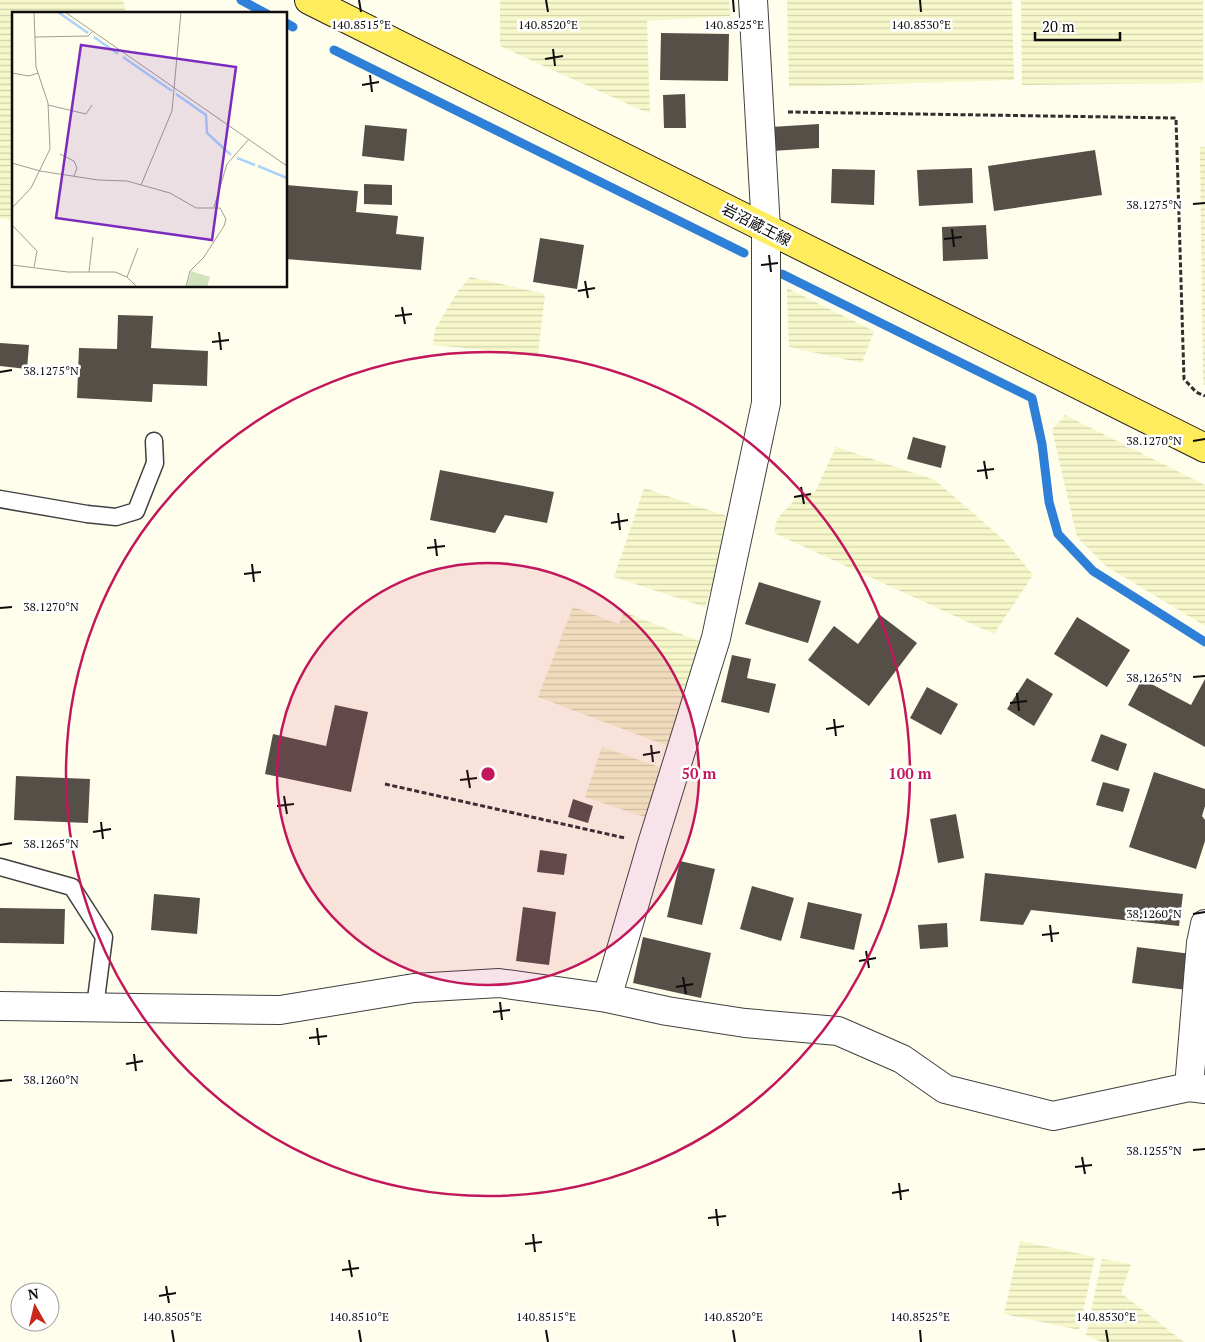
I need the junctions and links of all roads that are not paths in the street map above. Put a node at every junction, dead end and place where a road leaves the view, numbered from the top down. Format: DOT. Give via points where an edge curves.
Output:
graph roads {
  1 [pos="309,0"];
  2 [pos="753,0"];
  3 [pos="766,229"];
  4 [pos="154,441"];
  5 [pos="1205,448"];
  6 [pos="0,499"];
  7 [pos="0,867"];
  8 [pos="1205,924"];
  9 [pos="607,998"];
  10 [pos="0,1006"];
  11 [pos="95,1007"];
  12 [pos="1197,1088"];
  1 -- 3 [label="main road, 岩沼蔵王線"];
  2 -- 3 [label="street"];
  3 -- 5 [label="main road, 岩沼蔵王線"];
  3 -- 9 [label="street" via="766,403 716,638"];
  4 -- 6 [label="lane" via="155,463 136,511 116,517"];
  7 -- 11 [label="lane" via="72,887 104,937"];
  8 -- 12 [label="street" via="1201,942"];
  9 -- 11 [label="street" via="499,984 414,988 280,1010"];
  9 -- 12 [label="street" via="726,1020 838,1031 902,1059 945,1089 1053,1116"];
  10 -- 11 [label="street"];
}
